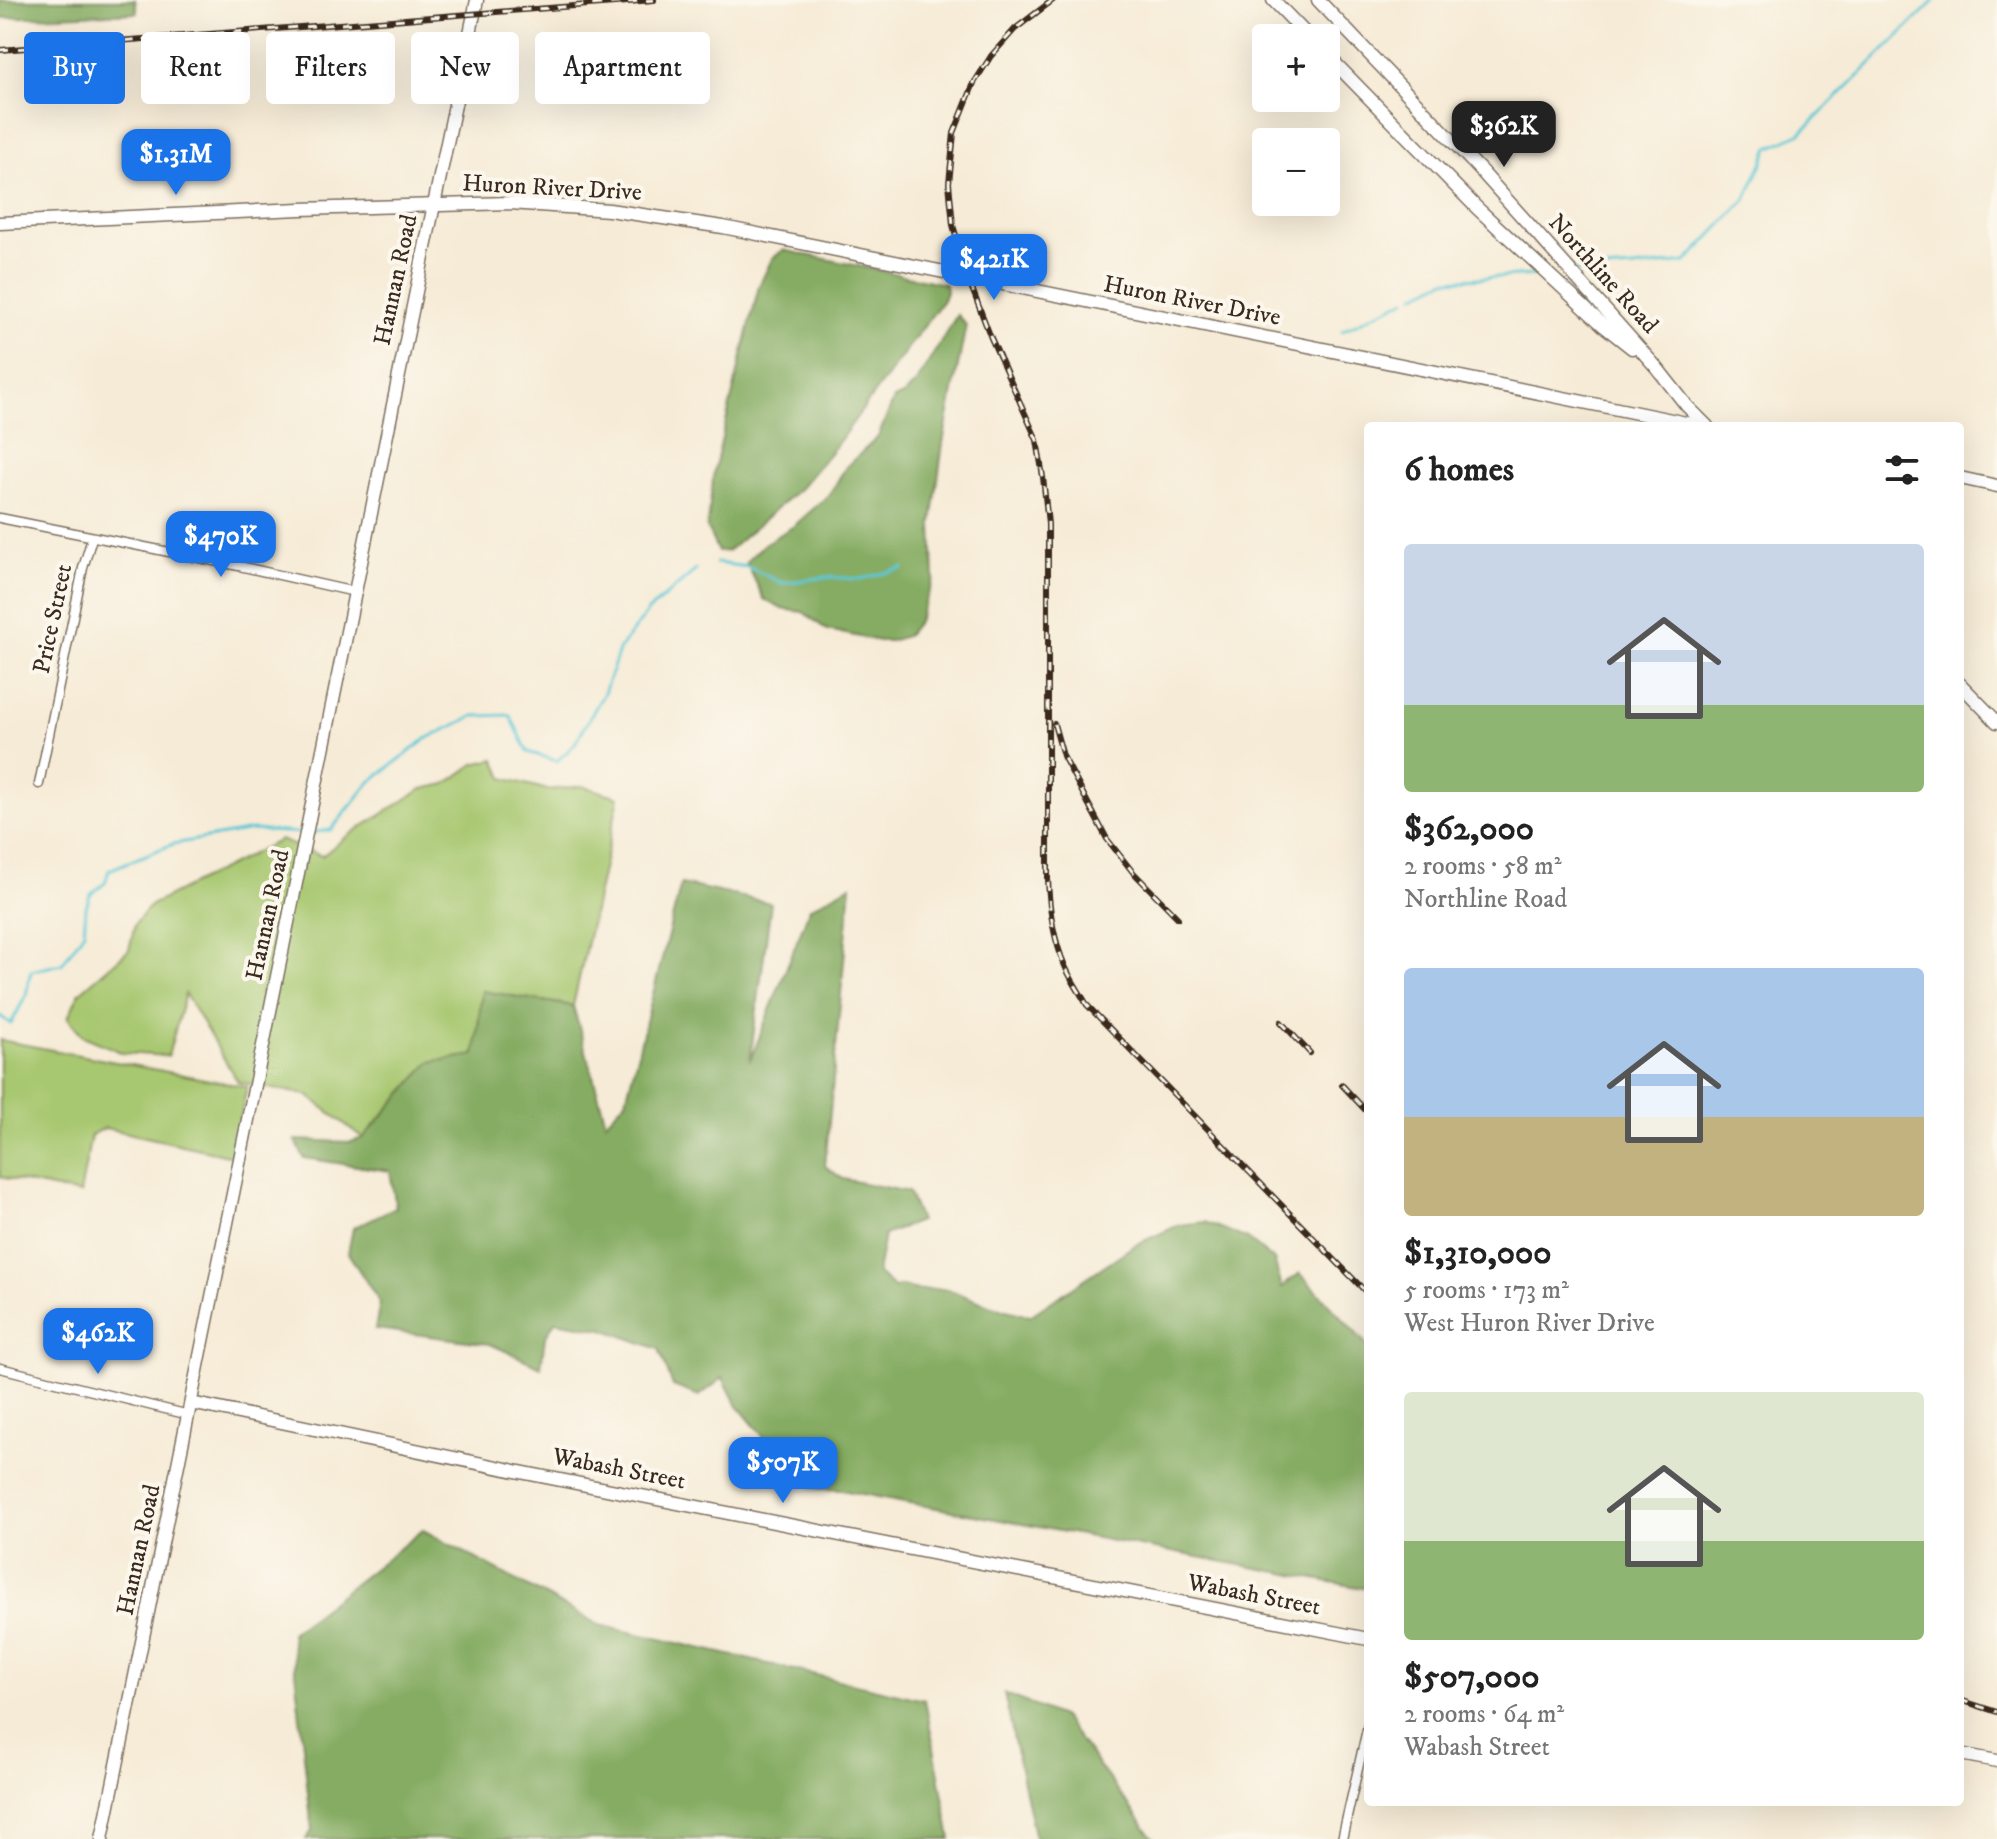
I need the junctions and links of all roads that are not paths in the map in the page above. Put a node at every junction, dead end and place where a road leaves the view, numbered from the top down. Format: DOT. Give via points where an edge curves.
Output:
graph roads {
  1 [pos="477,0"];
  2 [pos="1273,0"];
  3 [pos="1318,0"];
  4 [pos="1296,24"];
  5 [pos="1340,68"];
  6 [pos="435,204"];
  7 [pos="0,223"];
  8 [pos="1657,368"];
  9 [pos="1684,422"];
  10 [pos="1701,422"];
  11 [pos="1964,479"];
  12 [pos="1997,486"];
  13 [pos="0,518"];
  14 [pos="92,538"];
  15 [pos="355,592"];
  16 [pos="1964,688"];
  17 [pos="1997,722"];
  18 [pos="39,784"];
  19 [pos="0,1368"];
  20 [pos="190,1409"];
  21 [pos="1364,1638"];
  22 [pos="1364,1743"];
  23 [pos="1964,1755"];
  24 [pos="1997,1761"];
  25 [pos="102,1839"];
  26 [pos="1342,1839"];
  1 -- 6 [label="street, Hannan Road"];
  2 -- 4 [label="street"];
  3 -- 8 [label="street, Northline Road" via="1483,173"];
  5 -- 8 [label="street, Northline Road" via="1477,208"];
  6 -- 7 [label="street, Huron River Drive"];
  6 -- 9 [label="street, Huron River Drive" via="571,206 723,227"];
  6 -- 15 [label="street, Hannan Road"];
  8 -- 10 [label="street, Northline Road"];
  11 -- 12 [label="street"];
  13 -- 14 [label="street"];
  14 -- 15 [label="street, Price Street"];
  14 -- 18 [label="street, Price Street"];
  15 -- 20 [label="street, Hannan Road"];
  16 -- 17 [label="street"];
  19 -- 20 [label="street, Wabash Street"];
  20 -- 21 [label="street, Wabash Street"];
  20 -- 25 [label="street, Hannan Road"];
  22 -- 26 [label="street"];
  23 -- 24 [label="street"];
}
